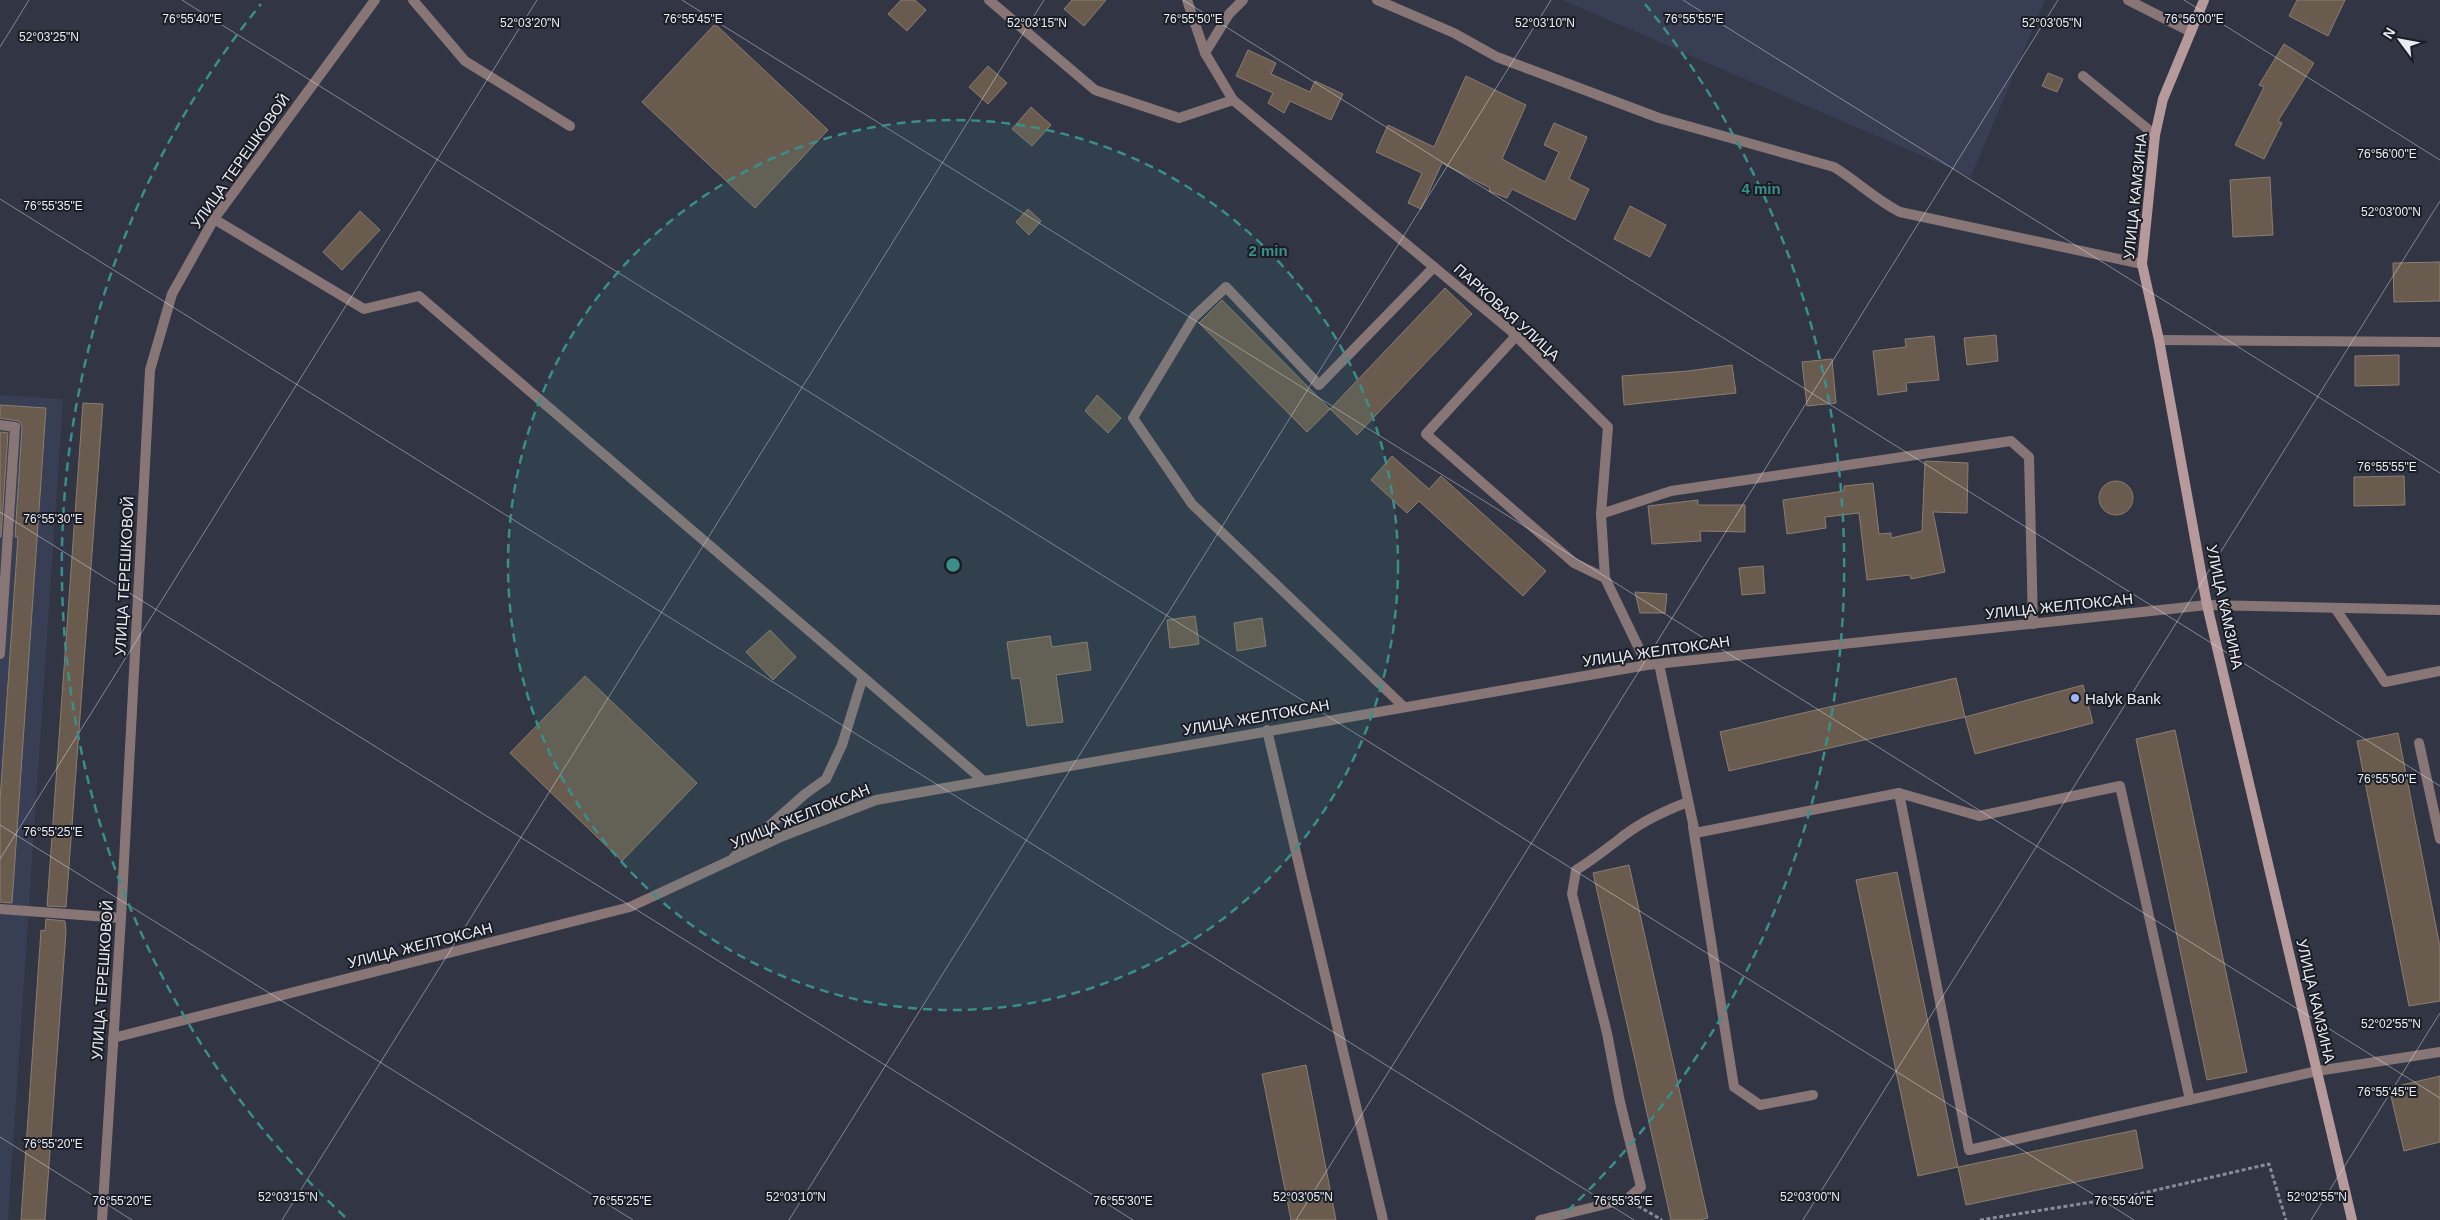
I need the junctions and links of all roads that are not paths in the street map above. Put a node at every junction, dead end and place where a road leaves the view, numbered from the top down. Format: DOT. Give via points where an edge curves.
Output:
graph roads {
  1 [pos="375,0"];
  2 [pos="413,0"];
  3 [pos="989,0"];
  4 [pos="1187,0"];
  5 [pos="1243,0"];
  6 [pos="1377,0"];
  7 [pos="2128,0"];
  8 [pos="2204,0"];
  9 [pos="2191,32"];
  10 [pos="1205,54"];
  11 [pos="2083,76"];
  12 [pos="1233,100"];
  13 [pos="570,126"];
  14 [pos="2156,135"];
  15 [pos="214,219"];
  16 [pos="2142,264"];
  17 [pos="1434,267"];
  18 [pos="1516,336"];
  19 [pos="2159,340"];
  20 [pos="2440,342"];
  21 [pos="0,425"];
  22 [pos="1601,514"];
  23 [pos="1605,578"];
  24 [pos="2207,605"];
  25 [pos="2334,608"];
  26 [pos="2440,610"];
  27 [pos="2033,624"];
  28 [pos="0,654"];
  29 [pos="1659,664"];
  30 [pos="1647,665"];
  31 [pos="2440,671"];
  32 [pos="863,677"];
  33 [pos="1404,707"];
  34 [pos="1266,730"];
  35 [pos="2419,743"];
  36 [pos="984,781"];
  37 [pos="1899,793"];
  38 [pos="1688,802"];
  39 [pos="1691,816"];
  40 [pos="2440,839"];
  41 [pos="731,860"];
  42 [pos="0,910"];
  43 [pos="121,918"];
  44 [pos="114,1038"];
  45 [pos="2440,1052"];
  46 [pos="2317,1071"];
  47 [pos="1813,1095"];
  48 [pos="2190,1100"];
  49 [pos="102,1220"];
  50 [pos="1384,1220"];
  51 [pos="1540,1220"];
  52 [pos="2352,1220"];
  1 -- 15 [label="street, УЛИЦА ТЕРЕШКОВОЙ"];
  2 -- 13 [label="street" via="464,61"];
  3 -- 12 [label="street" via="1095,90 1179,118"];
  4 -- 10 [label="street, ПАРКОВАЯ УЛИЦА"];
  5 -- 10 [label="street" via="1229,14"];
  6 -- 16 [label="street" via="1454,33 1497,57 1659,118 1834,167 1900,212"];
  7 -- 9 [label="street"];
  8 -- 9 [label="street, УЛИЦА КАМЗИНА"];
  9 -- 14 [label="street, УЛИЦА КАМЗИНА" via="2163,99"];
  10 -- 12 [label="street, ПАРКОВАЯ УЛИЦА"];
  11 -- 14 [label="street"];
  12 -- 17 [label="street, ПАРКОВАЯ УЛИЦА"];
  14 -- 16 [label="street, УЛИЦА КАМЗИНА"];
  15 -- 32 [label="street" via="364,310 419,296"];
  15 -- 43 [label="street, УЛИЦА ТЕРЕШКОВОЙ" via="172,294 150,370"];
  16 -- 19 [label="street, УЛИЦА КАМЗИНА"];
  17 -- 18 [label="street, ПАРКОВАЯ УЛИЦА"];
  17 -- 33 [label="street" via="1319,385 1226,287 1194,317 1134,418 1192,504"];
  18 -- 22 [label="street, ПАРКОВАЯ УЛИЦА" via="1608,427"];
  18 -- 23 [label="street" via="1426,434 1574,563"];
  19 -- 20 [label="street"];
  19 -- 24 [label="street, УЛИЦА КАМЗИНА"];
  21 -- 28 [label="street" via="15,427"];
  22 -- 23 [label="street, ПАРКОВАЯ УЛИЦА"];
  22 -- 27 [label="street" via="1671,491 2011,441 2029,458"];
  23 -- 30 [label="street, ПАРКОВАЯ УЛИЦА"];
  24 -- 25 [label="street, УЛИЦА ЖЕЛТОКСАН"];
  24 -- 27 [label="street, УЛИЦА ЖЕЛТОКСАН"];
  24 -- 46 [label="street, УЛИЦА КАМЗИНА"];
  25 -- 26 [label="street, УЛИЦА ЖЕЛТОКСАН"];
  25 -- 31 [label="street" via="2385,682"];
  27 -- 29 [label="street, УЛИЦА ЖЕЛТОКСАН"];
  29 -- 30 [label="street, УЛИЦА ЖЕЛТОКСАН"];
  29 -- 38 [label="street"];
  30 -- 33 [label="street, УЛИЦА ЖЕЛТОКСАН"];
  32 -- 36 [label="street"];
  32 -- 41 [label="street" via="842,745 826,779"];
  33 -- 34 [label="street, УЛИЦА ЖЕЛТОКСАН"];
  34 -- 36 [label="street, УЛИЦА ЖЕЛТОКСАН"];
  34 -- 50 [label="street"];
  35 -- 40 [label="street"];
  36 -- 41 [label="street, УЛИЦА ЖЕЛТОКСАН" via="876,800"];
  37 -- 39 [label="street" via="1695,833"];
  37 -- 48 [label="street" via="1979,816 2120,786"];
  37 -- 48 [label="street" via="1969,1150"];
  38 -- 39 [label="street"];
  38 -- 51 [label="street" via="1618,840 1576,870 1572,894 1641,1188 1627,1199"];
  39 -- 47 [label="street" via="1734,1087 1760,1105"];
  41 -- 44 [label="street, УЛИЦА ЖЕЛТОКСАН" via="630,907"];
  42 -- 43 [label="street"];
  43 -- 44 [label="street, УЛИЦА ТЕРЕШКОВОЙ"];
  44 -- 49 [label="street, УЛИЦА ТЕРЕШКОВОЙ"];
  45 -- 46 [label="street"];
  46 -- 48 [label="street"];
  46 -- 52 [label="street, УЛИЦА КАМЗИНА"];
}
